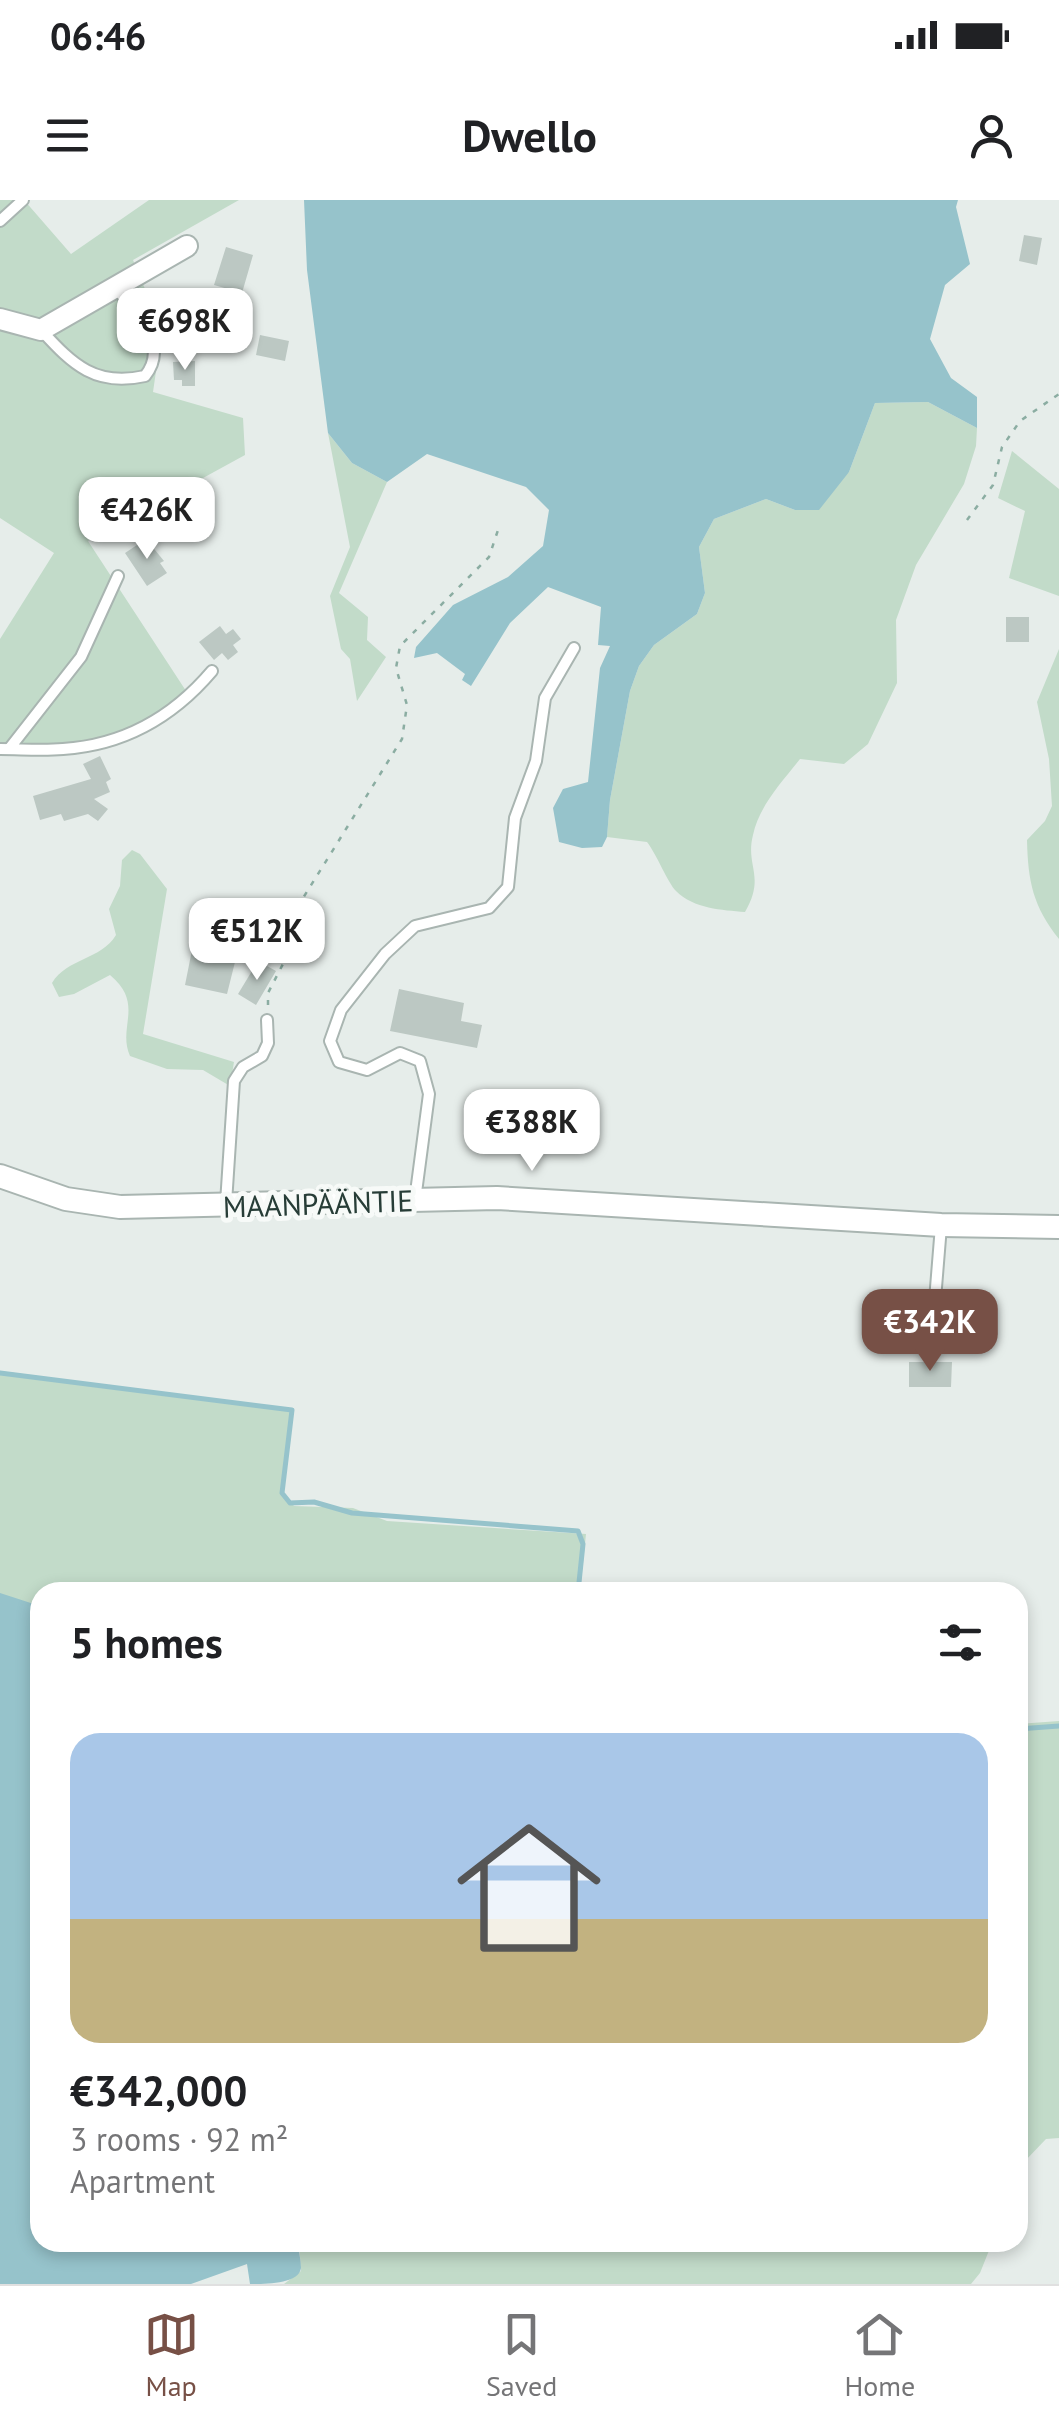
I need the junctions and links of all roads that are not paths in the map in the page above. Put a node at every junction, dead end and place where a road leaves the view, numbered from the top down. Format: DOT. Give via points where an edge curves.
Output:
graph roads {
  1 [pos="23,200"];
  2 [pos="0,221"];
  3 [pos="187,246"];
  4 [pos="117,289"];
  5 [pos="0,318"];
  6 [pos="42,330"];
  7 [pos="118,576"];
  8 [pos="574,648"];
  9 [pos="212,671"];
  10 [pos="4,749"];
  11 [pos="268,1020"];
  12 [pos="0,1176"];
  13 [pos="415,1200"];
  14 [pos="226,1206"];
  15 [pos="941,1225"];
  16 [pos="1059,1227"];
  17 [pos="931,1349"];
  1 -- 2 [label="lane"];
  3 -- 4 [label="street"];
  4 -- 6 [label="street"];
  4 -- 6 [label="lane" via="156,350 145,376 107,380 64,354"];
  5 -- 6 [label="street"];
  7 -- 10 [label="lane" via="82,657"];
  8 -- 13 [label="lane" via="545,698 536,761 515,818 508,888 489,908 415,926 341,1010 330,1041 339,1062 367,1070 400,1053 420,1061 429,1094"];
  9 -- 10 [label="lane" via="177,708 100,744"];
  11 -- 14 [label="lane" via="262,1056 234,1081"];
  12 -- 14 [label="street, MAANPÄÄNTIE" via="66,1199 120,1207"];
  13 -- 14 [label="street, MAANPÄÄNTIE"];
  13 -- 15 [label="street, MAANPÄÄNTIE" via="497,1198"];
  15 -- 16 [label="street, MAANPÄÄNTIE"];
  15 -- 17 [label="lane"];
}
